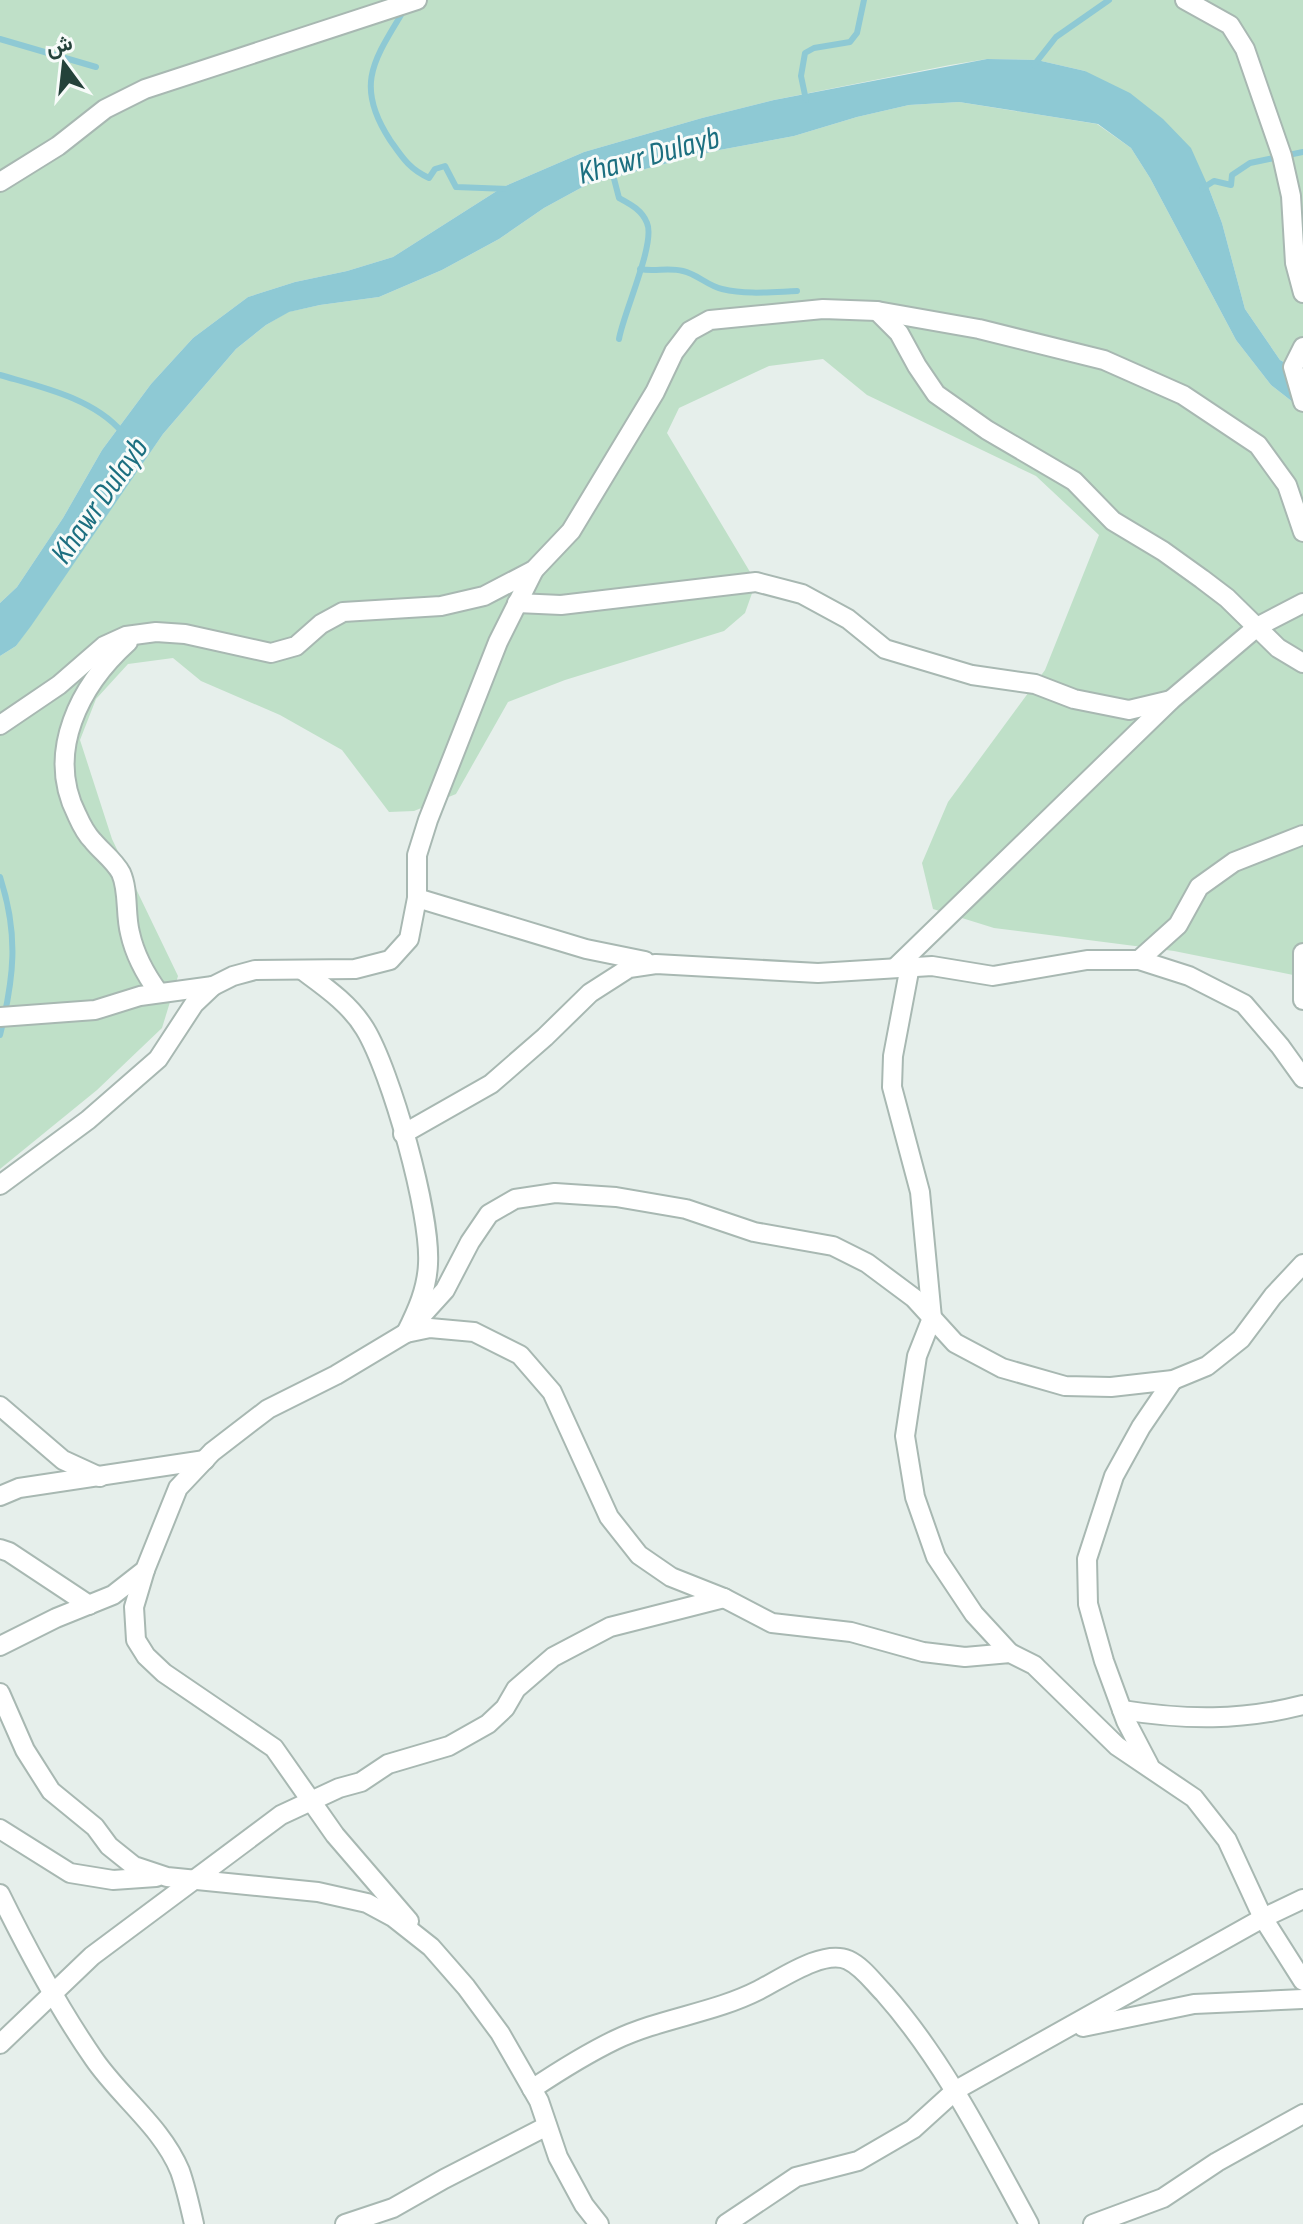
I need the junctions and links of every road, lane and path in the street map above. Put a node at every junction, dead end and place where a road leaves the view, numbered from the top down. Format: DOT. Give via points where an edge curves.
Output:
graph roads {
  1 [pos="417,0"];
  2 [pos="1185,0"];
  3 [pos="1286,174"];
  4 [pos="0,182"];
  5 [pos="1303,193"];
  6 [pos="1303,293"];
  7 [pos="877,311"];
  8 [pos="1303,347"];
  9 [pos="1303,402"];
  10 [pos="1303,532"];
  11 [pos="534,570"];
  12 [pos="517,603"];
  13 [pos="1303,603"];
  14 [pos="1257,627"];
  15 [pos="137,635"];
  16 [pos="1303,663"];
  17 [pos="1171,700"];
  18 [pos="0,725"];
  19 [pos="1303,835"];
  20 [pos="417,898"];
  21 [pos="1303,953"];
  22 [pos="1139,960"];
  23 [pos="656,964"];
  24 [pos="903,967"];
  25 [pos="302,970"];
  26 [pos="213,986"];
  27 [pos="159,993"];
  28 [pos="1303,1000"];
  29 [pos="0,1017"];
  30 [pos="1303,1078"];
  31 [pos="403,1134"];
  32 [pos="0,1185"];
  33 [pos="1303,1264"];
  34 [pos="932,1318"];
  35 [pos="406,1333"];
  36 [pos="1173,1380"];
  37 [pos="0,1406"];
  38 [pos="205,1460"];
  39 [pos="100,1477"];
  40 [pos="0,1496"];
  41 [pos="0,1549"];
  42 [pos="145,1570"];
  43 [pos="724,1598"];
  44 [pos="89,1605"];
  45 [pos="0,1646"];
  46 [pos="1010,1653"];
  47 [pos="0,1693"];
  48 [pos="1303,1705"];
  49 [pos="1122,1710"];
  50 [pos="1150,1768"];
  51 [pos="310,1802"];
  52 [pos="0,1829"];
  53 [pos="167,1877"];
  54 [pos="193,1879"];
  55 [pos="0,1894"];
  56 [pos="1303,1899"];
  57 [pos="1263,1918"];
  58 [pos="431,1947"];
  59 [pos="1303,1981"];
  60 [pos="52,1992"];
  61 [pos="1303,1999"];
  62 [pos="1060,2032"];
  63 [pos="0,2044"];
  64 [pos="532,2089"];
  65 [pos="956,2090"];
  66 [pos="1303,2114"];
  67 [pos="547,2126"];
  68 [pos="194,2224"];
  69 [pos="345,2224"];
  70 [pos="599,2224"];
  71 [pos="726,2224"];
  72 [pos="1029,2224"];
  73 [pos="1093,2224"];
  1 -- 4 [label="street" via="145,89 105,109"];
  2 -- 3 [label="street" via="1230,25 1245,49"];
  3 -- 5 [label="street"];
  3 -- 6 [label="street"];
  7 -- 10 [label="street" via="1104,360 1183,395 1258,445 1287,485"];
  7 -- 11 [label="street" via="747,315 710,320 690,331 571,531"];
  7 -- 14 [label="street" via="899,333 936,394 1074,481 1113,521 1202,579"];
  8 -- 9 [label="street" via="1293,367"];
  11 -- 12 [label="street"];
  11 -- 15 [label="street" via="484,596 441,606 343,612 296,646 271,653 185,634"];
  12 -- 17 [label="street" via="561,605 756,582 802,594 848,619 885,649 972,675 1035,684 1074,699 1129,710"];
  12 -- 20 [label="street" via="428,820 417,855"];
  13 -- 14 [label="street"];
  14 -- 16 [label="street"];
  14 -- 17 [label="street"];
  15 -- 18 [label="street" via="104,646"];
  15 -- 27 [label="street" via="106,663 78,704 66,738 65,777 90,839 122,875 129,933 142,970"];
  17 -- 24 [label="street"];
  19 -- 22 [label="street" via="1234,862 1199,887 1178,925"];
  20 -- 23 [label="street" via="586,949"];
  20 -- 25 [label="street" via="409,939 390,960 355,969"];
  21 -- 28 [label="street"];
  22 -- 24 [label="street" via="1087,960 993,976"];
  22 -- 30 [label="street" via="1189,976 1244,1004"];
  23 -- 24 [label="street" via="818,973"];
  23 -- 31 [label="street" via="629,968 590,993 491,1084"];
  24 -- 34 [label="street" via="892,1087 920,1192"];
  25 -- 26 [label="street" via="255,970"];
  25 -- 31 [label="street" via="334,993 363,1026 379,1056"];
  26 -- 27 [label="street"];
  26 -- 32 [label="street" via="194,1004 158,1059 88,1120"];
  27 -- 29 [label="street" via="95,1010"];
  31 -- 35 [label="street" via="426,1221 428,1264 423,1298"];
  33 -- 36 [label="street" via="1241,1339 1207,1366"];
  34 -- 35 [label="street" via="867,1263 833,1246 754,1232 686,1209 555,1193 515,1199 489,1214 445,1290"];
  34 -- 36 [label="street" via="955,1343 1002,1368 1065,1386"];
  34 -- 46 [label="street" via="917,1356 905,1436 915,1497 936,1557 974,1614"];
  35 -- 38 [label="street" via="268,1409"];
  35 -- 43 [label="street" via="430,1328 474,1332 520,1355 552,1392 609,1517 639,1555 671,1577"];
  36 -- 49 [label="street" via="1114,1476 1087,1559 1088,1604"];
  37 -- 39 [label="street" via="63,1460"];
  38 -- 39 [label="street"];
  38 -- 42 [label="street" via="178,1488"];
  39 -- 40 [label="street" via="19,1488"];
  41 -- 44 [label="street"];
  42 -- 44 [label="street" via="113,1595"];
  42 -- 51 [label="street" via="134,1607 136,1640 146,1656 274,1748"];
  43 -- 46 [label="street" via="772,1623 851,1632 923,1652 965,1657"];
  43 -- 51 [label="street" via="610,1627 553,1657 516,1689 488,1724 449,1746 388,1764 361,1782"];
  44 -- 45 [label="street"];
  46 -- 50 [label="street" via="1034,1665 1117,1746"];
  47 -- 53 [label="street" via="25,1750 51,1791 134,1866"];
  48 -- 49 [label="street" via="1265,1715 1225,1717 1173,1718"];
  49 -- 50 [label="street"];
  50 -- 57 [label="street" via="1194,1798 1227,1840"];
  51 -- 54 [label="street" via="281,1815"];
  51 -- 58 [label="street"];
  52 -- 53 [label="street" via="70,1873 113,1880"];
  53 -- 54 [label="street"];
  54 -- 58 [label="street" via="318,1892 367,1903"];
  54 -- 60 [label="street"];
  55 -- 60 [label="street"];
  56 -- 57 [label="street"];
  57 -- 59 [label="street"];
  57 -- 62 [label="street"];
  58 -- 64 [label="street" via="500,2033"];
  60 -- 63 [label="street"];
  60 -- 68 [label="street" via="104,2073 150,2124 179,2168"];
  61 -- 62 [label="street" via="1194,2004"];
  62 -- 65 [label="street"];
  64 -- 65 [label="street" via="619,2038 757,1991 795,1969 846,1959 894,2004"];
  64 -- 67 [label="street"];
  65 -- 71 [label="street" via="913,2129 858,2161 796,2177"];
  65 -- 72 [label="street"];
  66 -- 73 [label="street" via="1163,2198"];
  67 -- 69 [label="street" via="393,2208"];
  67 -- 70 [label="street" via="564,2169"];
}
